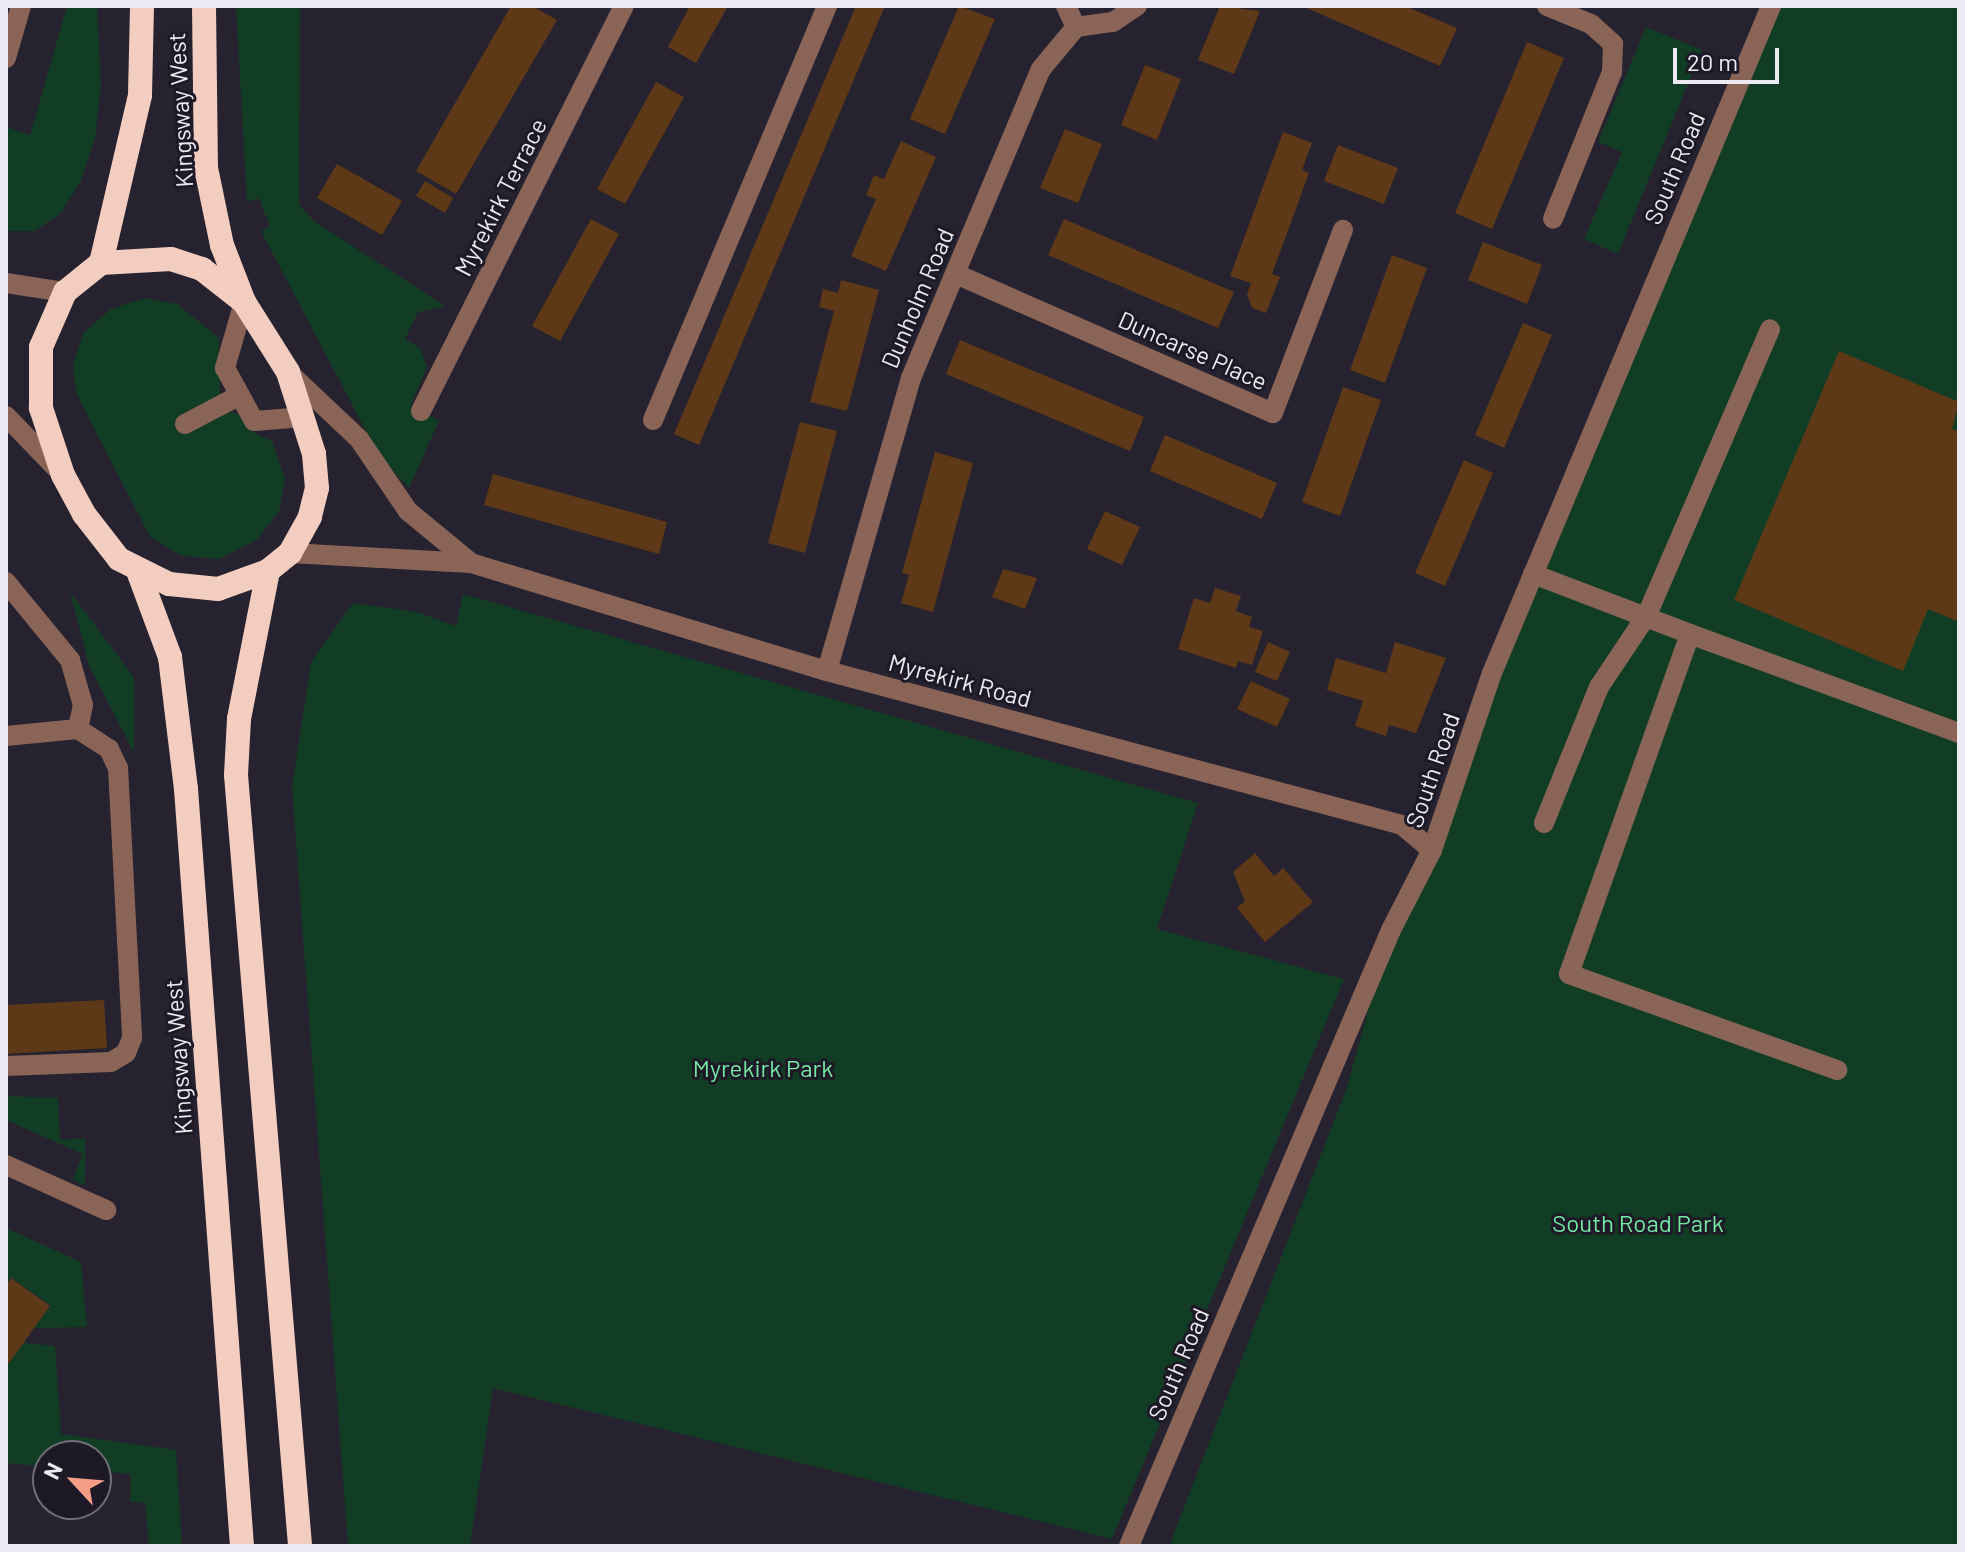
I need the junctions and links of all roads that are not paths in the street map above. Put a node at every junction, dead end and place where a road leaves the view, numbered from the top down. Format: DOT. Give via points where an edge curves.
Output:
graph roads {
  1 [pos="21,6"];
  2 [pos="142,6"];
  3 [pos="204,6"];
  4 [pos="624,6"];
  5 [pos="827,6"];
  6 [pos="1066,6"];
  7 [pos="1137,6"];
  8 [pos="1547,6"];
  9 [pos="1771,6"];
  10 [pos="1076,27"];
  11 [pos="6,58"];
  12 [pos="1553,219"];
  13 [pos="1343,230"];
  14 [pos="101,263"];
  15 [pos="956,274"];
  16 [pos="6,283"];
  17 [pos="65,292"];
  18 [pos="244,302"];
  19 [pos="1770,329"];
  20 [pos="288,372"];
  21 [pos="240,395"];
  22 [pos="421,411"];
  23 [pos="6,416"];
  24 [pos="304,417"];
  25 [pos="653,420"];
  26 [pos="185,424"];
  27 [pos="63,475"];
  28 [pos="290,553"];
  29 [pos="471,563"];
  30 [pos="138,571"];
  31 [pos="268,571"];
  32 [pos="1533,574"];
  33 [pos="6,582"];
  34 [pos="1647,615"];
  35 [pos="1690,634"];
  36 [pos="827,671"];
  37 [pos="78,729"];
  38 [pos="1959,733"];
  39 [pos="6,736"];
  40 [pos="1544,823"];
  41 [pos="1432,850"];
  42 [pos="6,1066"];
  43 [pos="1837,1070"];
  44 [pos="6,1165"];
  45 [pos="106,1210"];
  46 [pos="242,1546"];
  47 [pos="300,1546"];
  48 [pos="1129,1546"];
  1 -- 11 [label="street"];
  2 -- 14 [label="highway, Kingsway West" via="140,95"];
  3 -- 18 [label="highway, Kingsway West" via="206,168 222,245"];
  4 -- 22 [label="street, Myrekirk Terrace"];
  5 -- 25 [label="street"];
  6 -- 10 [label="street"];
  7 -- 10 [label="street" via="1113,22"];
  8 -- 12 [label="street" via="1591,24 1613,44 1612,72"];
  9 -- 32 [label="street, South Road"];
  10 -- 15 [label="street, Dunholm Road" via="1041,69"];
  13 -- 15 [label="street, Duncarse Place" via="1273,413"];
  14 -- 17 [label="highway, Kingsway West"];
  14 -- 18 [label="highway, Kingsway West" via="171,259 202,269"];
  15 -- 36 [label="street, Dunholm Road" via="911,378"];
  16 -- 17 [label="street"];
  17 -- 27 [label="highway, Kingsway West" via="44,338 37,373 41,408"];
  18 -- 20 [label="highway, Kingsway West"];
  18 -- 21 [label="street" via="225,368"];
  19 -- 34 [label="street"];
  20 -- 24 [label="highway, Kingsway West"];
  20 -- 29 [label="street, Myrekirk Road" via="359,439 408,511"];
  21 -- 24 [label="street" via="254,421"];
  21 -- 26 [label="street"];
  23 -- 27 [label="street"];
  24 -- 28 [label="highway, Kingsway West" via="317,488 310,517"];
  27 -- 30 [label="highway, Kingsway West" via="100,541"];
  28 -- 29 [label="street, Myrekirk Road"];
  28 -- 31 [label="highway, Kingsway West"];
  29 -- 36 [label="street, Myrekirk Road"];
  30 -- 31 [label="highway, Kingsway West" via="169,584 209,589"];
  30 -- 46 [label="highway, Kingsway West" via="170,657 186,789"];
  31 -- 47 [label="highway" via="239,719 236,775"];
  32 -- 34 [label="street"];
  32 -- 41 [label="street, South Road" via="1492,673"];
  33 -- 37 [label="street" via="70,660 83,705"];
  34 -- 35 [label="street"];
  34 -- 40 [label="street" via="1599,687"];
  35 -- 38 [label="street"];
  35 -- 43 [label="street" via="1569,974"];
  36 -- 41 [label="street, Myrekirk Road" via="1402,825"];
  37 -- 39 [label="street"];
  37 -- 42 [label="street" via="109,749 118,768 132,1038 126,1053 111,1062"];
  41 -- 48 [label="street, South Road" via="1391,930"];
  44 -- 45 [label="street"];
}
